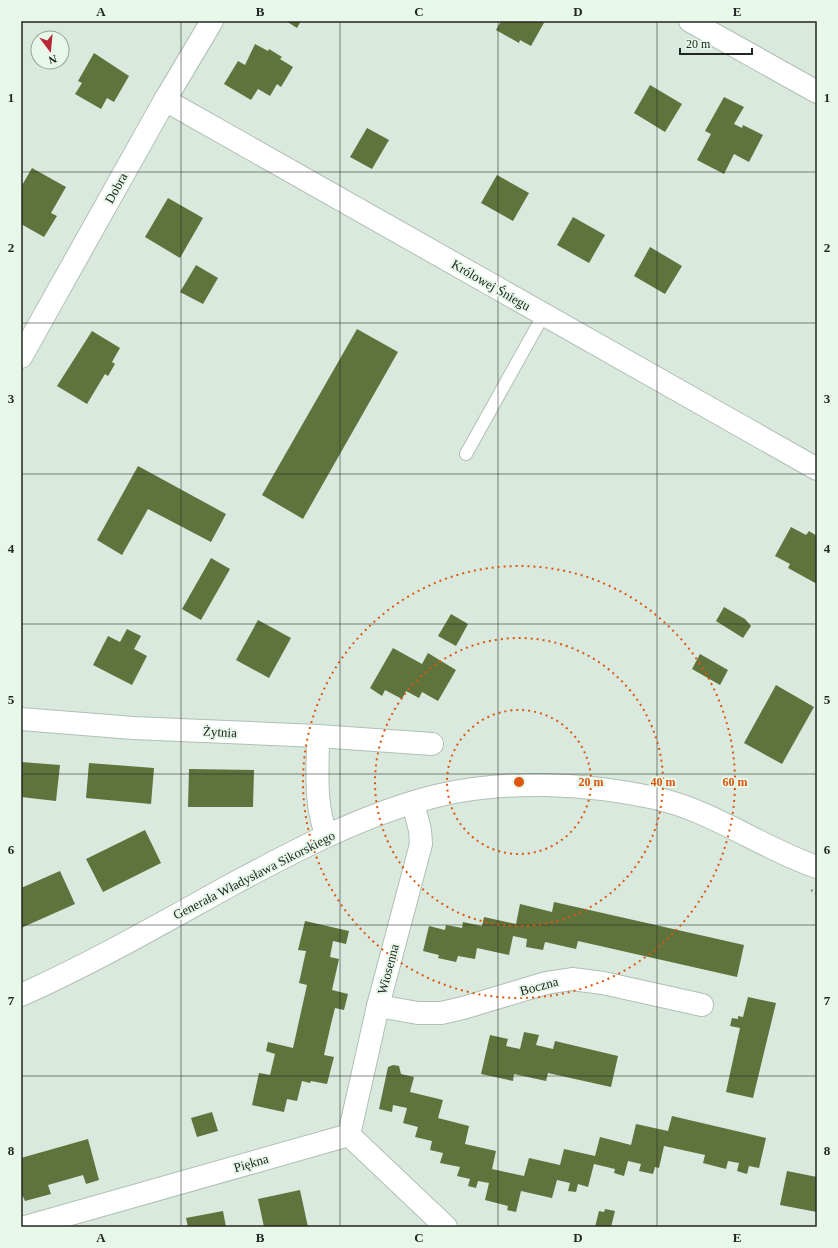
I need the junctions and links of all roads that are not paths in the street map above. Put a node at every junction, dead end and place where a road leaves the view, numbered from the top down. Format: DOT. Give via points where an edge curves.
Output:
graph roads {
  1 [pos="212,21"];
  2 [pos="690,21"];
  3 [pos="817,92"];
  4 [pos="165,100"];
  5 [pos="544,314"];
  6 [pos="21,357"];
  7 [pos="466,454"];
  8 [pos="817,468"];
  9 [pos="21,719"];
  10 [pos="318,736"];
  11 [pos="432,744"];
  12 [pos="412,803"];
  13 [pos="327,836"];
  14 [pos="796,860"];
  15 [pos="817,867"];
  16 [pos="813,884"];
  17 [pos="21,995"];
  18 [pos="702,1005"];
  19 [pos="378,1006"];
  20 [pos="350,1135"];
  21 [pos="25,1227"];
  22 [pos="446,1227"];
  1 -- 4 [label="street, Dobra"];
  2 -- 3 [label="street"];
  4 -- 5 [label="street, Królowej Śniegu"];
  4 -- 6 [label="street, Dobra"];
  5 -- 7 [label="lane"];
  5 -- 8 [label="street, Królowej Śniegu"];
  9 -- 10 [label="street, Żytnia" via="133,728"];
  10 -- 11 [label="street, Żytnia"];
  10 -- 13 [label="street" via="318,798 320,818"];
  12 -- 13 [label="street, Generała Władysława Sikorskiego"];
  12 -- 14 [label="street, Generała Władysława Sikorskiego" via="485,788 557,786 603,790 656,798 698,811 729,824"];
  12 -- 19 [label="street, Wiosenna" via="420,830 421,844"];
  13 -- 17 [label="street, Generała Władysława Sikorskiego"];
  14 -- 15 [label="street, Generała Władysława Sikorskiego"];
  14 -- 16 [label="street, Generała Władysława Sikorskiego"];
  18 -- 19 [label="street, Boczna" via="603,983 572,979 546,983 441,1013 412,1013"];
  19 -- 20 [label="street, Wiosenna"];
  20 -- 21 [label="street, Piękna"];
  20 -- 22 [label="street"];
}
